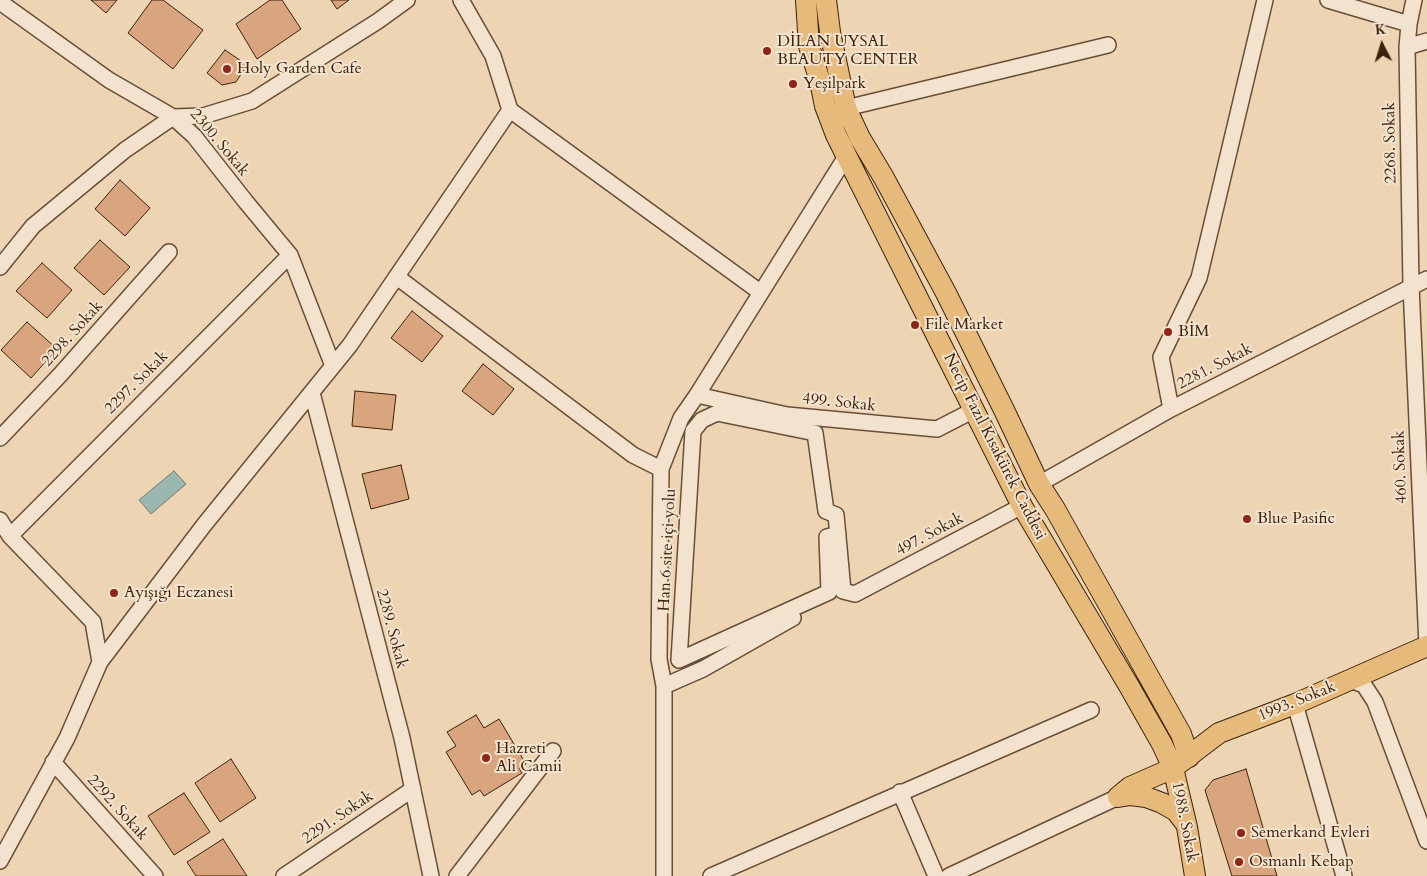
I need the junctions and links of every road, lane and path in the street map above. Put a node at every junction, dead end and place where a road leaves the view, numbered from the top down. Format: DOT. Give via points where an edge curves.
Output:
graph roads {
  1 [pos="408,0"];
  2 [pos="461,0"];
  3 [pos="806,0"];
  4 [pos="826,0"];
  5 [pos="1265,0"];
  6 [pos="1328,0"];
  7 [pos="1414,0"];
  8 [pos="0,2"];
  9 [pos="1409,24"];
  10 [pos="1427,41"];
  11 [pos="1108,45"];
  12 [pos="1407,47"];
  13 [pos="846,108"];
  14 [pos="510,110"];
  15 [pos="173,116"];
  16 [pos="860,138"];
  17 [pos="847,156"];
  18 [pos="169,252"];
  19 [pos="290,255"];
  20 [pos="0,268"];
  21 [pos="397,278"];
  22 [pos="1427,279"];
  23 [pos="1411,286"];
  24 [pos="760,292"];
  25 [pos="334,366"];
  26 [pos="312,393"];
  27 [pos="697,395"];
  28 [pos="1171,409"];
  29 [pos="974,410"];
  30 [pos="0,438"];
  31 [pos="1422,446"];
  32 [pos="661,469"];
  33 [pos="1039,484"];
  34 [pos="1022,506"];
  35 [pos="0,520"];
  36 [pos="838,534"];
  37 [pos="10,536"];
  38 [pos="849,592"];
  39 [pos="1427,646"];
  40 [pos="100,662"];
  41 [pos="1350,680"];
  42 [pos="664,686"];
  43 [pos="1295,704"];
  44 [pos="1090,710"];
  45 [pos="553,751"];
  46 [pos="53,762"];
  47 [pos="1181,763"];
  48 [pos="413,789"];
  49 [pos="900,792"];
  50 [pos="1118,797"];
  51 [pos="1422,813"];
  52 [pos="1186,824"];
  53 [pos="1427,841"];
  54 [pos="0,861"];
  55 [pos="155,876"];
  56 [pos="284,876"];
  57 [pos="431,876"];
  58 [pos="457,876"];
  59 [pos="664,876"];
  60 [pos="711,876"];
  61 [pos="936,876"];
  62 [pos="949,876"];
  63 [pos="1194,876"];
  64 [pos="1344,876"];
  1 -- 15 [label="street" via="252,101 203,116"];
  2 -- 14 [label="street" via="493,56"];
  3 -- 17 [label="main road, Necip Fazıl Kısakürek Caddesi" via="808,46 825,106"];
  4 -- 13 [label="main road, Necip Fazıl Kısakürek Caddesi"];
  5 -- 28 [label="street" via="1199,278 1161,357"];
  6 -- 9 [label="street"];
  7 -- 9 [label="street, 2268. Sokak"];
  8 -- 15 [label="street" via="109,80"];
  9 -- 12 [label="street, 2268. Sokak"];
  10 -- 12 [label="street"];
  11 -- 13 [label="street"];
  12 -- 23 [label="street, 2268. Sokak"];
  13 -- 16 [label="main road, Necip Fazıl Kısakürek Caddesi"];
  14 -- 21 [label="street"];
  14 -- 24 [label="street"];
  15 -- 19 [label="street, 2300. Sokak" via="194,136"];
  15 -- 20 [label="street, 2300. Sokak" via="125,150 33,226"];
  16 -- 17 [label="main road"];
  16 -- 33 [label="main road, Necip Fazıl Kısakürek Caddesi" via="946,293"];
  17 -- 24 [label="street"];
  17 -- 29 [label="main road, Necip Fazıl Kısakürek Caddesi"];
  18 -- 30 [label="street, 2298. Sokak"];
  19 -- 25 [label="street, 2300. Sokak"];
  19 -- 37 [label="street, 2297. Sokak"];
  21 -- 25 [label="street"];
  21 -- 32 [label="street" via="633,455"];
  22 -- 23 [label="street, 2281. Sokak"];
  23 -- 28 [label="street, 2281. Sokak"];
  23 -- 31 [label="street, 460. Sokak"];
  24 -- 27 [label="street"];
  25 -- 26 [label="street"];
  26 -- 40 [label="street" via="204,525"];
  26 -- 48 [label="street, 2289. Sokak"];
  27 -- 29 [label="street, 499. Sokak" via="787,415 937,429"];
  27 -- 32 [label="street" via="681,418"];
  28 -- 33 [label="street, 2281. Sokak"];
  29 -- 34 [label="main road, Necip Fazıl Kısakürek Caddesi"];
  31 -- 39 [label="street, 460. Sokak"];
  32 -- 42 [label="street" via="659,659"];
  33 -- 34 [label="main road"];
  33 -- 47 [label="main road, Necip Fazıl Kısakürek Caddesi" via="1181,734"];
  34 -- 38 [label="street, 497. Sokak"];
  34 -- 47 [label="main road, Necip Fazıl Kısakürek Caddesi" via="1162,744"];
  35 -- 37 [label="street"];
  36 -- 36 [label="street, Han 6 site içi yolu" via="836,515 826,511 815,433 717,413 702,420 693,431 679,660 830,592 827,537"];
  36 -- 38 [label="street"];
  37 -- 40 [label="street" via="93,622"];
  38 -- 42 [label="street, 497. Sokak" via="703,669"];
  39 -- 41 [label="main road, 1993. Sokak"];
  40 -- 46 [label="street"];
  41 -- 43 [label="main road, 1993. Sokak"];
  41 -- 51 [label="street" via="1364,686 1375,702"];
  42 -- 59 [label="street"];
  43 -- 47 [label="main road, 1993. Sokak" via="1219,733"];
  43 -- 64 [label="street"];
  44 -- 49 [label="street"];
  45 -- 58 [label="street"];
  46 -- 54 [label="street"];
  46 -- 55 [label="street, 2292. Sokak"];
  47 -- 50 [label="main road, 1993. Sokak" via="1130,787"];
  47 -- 52 [label="main road, 1988. Sokak"];
  48 -- 56 [label="street, 2291. Sokak"];
  48 -- 57 [label="street, 2289. Sokak"];
  49 -- 60 [label="street"];
  49 -- 61 [label="street"];
  50 -- 52 [label="main road" via="1146,797 1162,803 1176,811"];
  50 -- 62 [label="street"];
  51 -- 53 [label="street"];
  52 -- 63 [label="main road, 1988. Sokak"];
}
